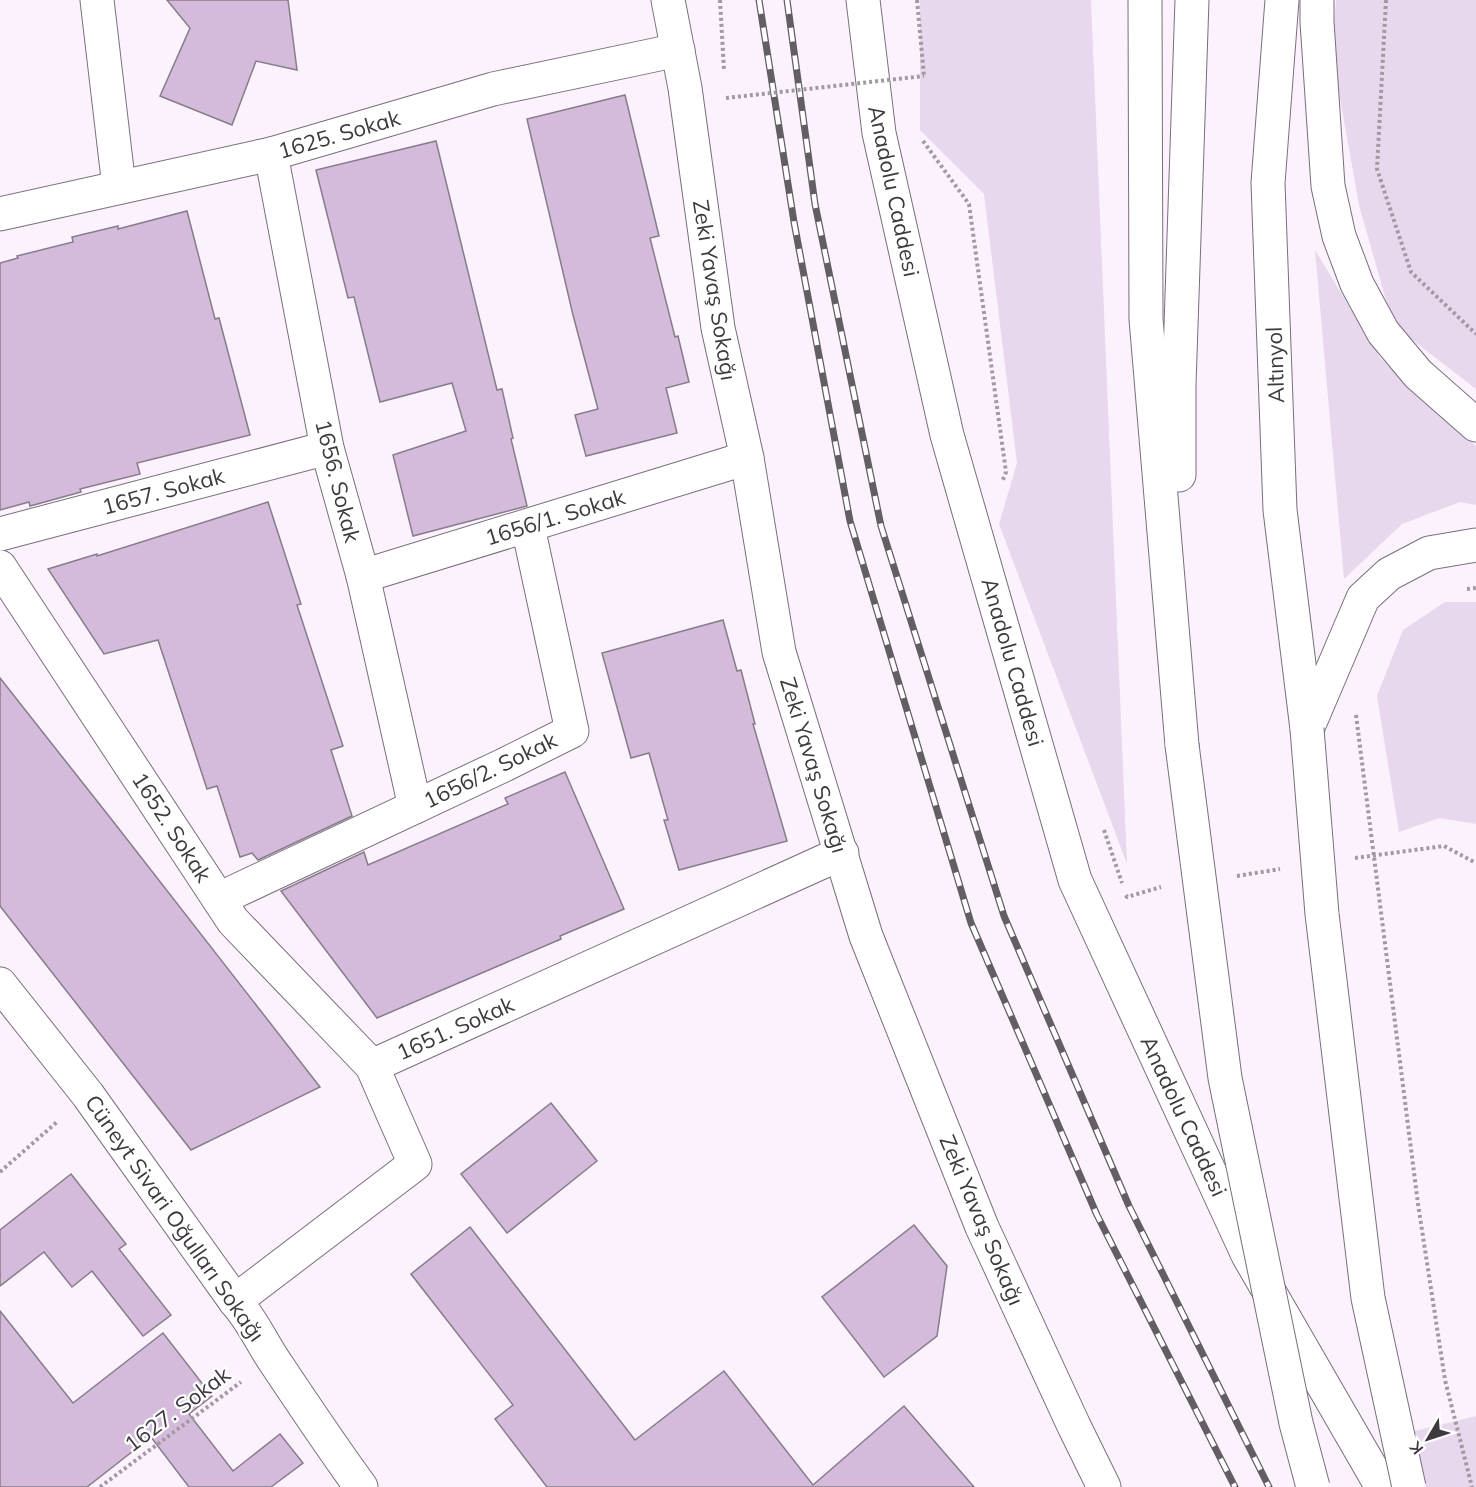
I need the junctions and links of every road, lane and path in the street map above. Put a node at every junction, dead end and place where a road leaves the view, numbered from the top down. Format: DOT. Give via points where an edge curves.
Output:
graph roads {
  1 [pos="97,0"];
  2 [pos="668,0"];
  3 [pos="720,0"];
  4 [pos="863,0"];
  5 [pos="917,0"];
  6 [pos="1145,0"];
  7 [pos="1192,0"];
  8 [pos="1282,0"];
  9 [pos="1317,0"];
  10 [pos="1386,0"];
  11 [pos="678,50"];
  12 [pos="724,76"];
  13 [pos="909,77"];
  14 [pos="725,87"];
  15 [pos="910,88"];
  16 [pos="922,141"];
  17 [pos="271,154"];
  18 [pos="120,187"];
  19 [pos="0,214"];
  20 [pos="1476,334"];
  21 [pos="1476,425"];
  22 [pos="327,448"];
  23 [pos="747,458"];
  24 [pos="998,493"];
  25 [pos="528,527"];
  26 [pos="0,534"];
  27 [pos="1476,545"];
  28 [pos="0,567"];
  29 [pos="363,576"];
  30 [pos="1476,588"];
  31 [pos="1464,589"];
  32 [pos="1357,704"];
  33 [pos="1307,729"];
  34 [pos="1182,745"];
  35 [pos="415,807"];
  36 [pos="1104,830"];
  37 [pos="842,853"];
  38 [pos="1352,858"];
  39 [pos="1476,863"];
  40 [pos="1283,869"];
  41 [pos="1226,877"];
  42 [pos="1168,886"];
  43 [pos="219,899"];
  44 [pos="0,984"];
  45 [pos="372,1066"];
  46 [pos="88,1095"];
  47 [pos="0,1172"];
  48 [pos="235,1301"];
  49 [pos="273,1358"];
  50 [pos="100,1487"];
  51 [pos="361,1487"];
  52 [pos="1104,1487"];
  53 [pos="1313,1487"];
  54 [pos="1382,1487"];
  55 [pos="1409,1487"];
  56 [pos="1472,1487"];
  1 -- 18 [label="main road"];
  2 -- 11 [label="main road, Zeki Yavaş Sokağı"];
  3 -- 12 [label="path"];
  4 -- 54 [label="main road, Anadolu Caddesi" via="879,133 947,435 1075,880 1248,1255"];
  5 -- 14 [label="path, bridge" via="924,76 726,98"];
  6 -- 34 [label="main road" via="1146,319"];
  7 -- 34 [label="main road" via="1179,385"];
  8 -- 33 [label="main road, Altınyol" via="1268,194 1280,510"];
  9 -- 21 [label="main road" via="1328,186 1357,284 1383,332 1418,374"];
  10 -- 20 [label="path" via="1377,169 1411,272"];
  11 -- 17 [label="main road, 1625. Sokak" via="493,89"];
  11 -- 23 [label="main road, Zeki Yavaş Sokağı" via="718,328"];
  13 -- 15 [label="path"];
  16 -- 24 [label="path" via="969,204 1006,472"];
  17 -- 18 [label="main road, 1625. Sokak"];
  17 -- 22 [label="main road, 1656. Sokak"];
  18 -- 19 [label="main road, 1625. Sokak"];
  22 -- 26 [label="main road, 1657. Sokak"];
  22 -- 29 [label="main road, 1656. Sokak"];
  23 -- 25 [label="main road, 1656/1. Sokak"];
  23 -- 37 [label="main road, Zeki Yavaş Sokağı" via="779,652"];
  25 -- 29 [label="main road, 1656/1. Sokak"];
  25 -- 35 [label="main road, 1656/2. Sokak" via="572,731"];
  27 -- 33 [label="main road" via="1429,553 1389,574 1363,598"];
  28 -- 43 [label="main road, 1652. Sokak"];
  29 -- 35 [label="main road, 1656. Sokak"];
  30 -- 31 [label="path"];
  32 -- 56 [label="path, bridge" via="1418,1204 1445,1380"];
  33 -- 55 [label="main road, bridge" via="1322,914 1368,1298"];
  34 -- 53 [label="main road, Anadolu Caddesi, bridge" via="1225,1078 1296,1423"];
  35 -- 43 [label="main road, 1656/2. Sokak"];
  36 -- 42 [label="path" via="1127,897"];
  37 -- 45 [label="main road, 1651. Sokak"];
  37 -- 52 [label="main road, Zeki Yavaş Sokağı" via="866,936 982,1227"];
  38 -- 39 [label="path" via="1444,846"];
  40 -- 41 [label="path"];
  43 -- 45 [label="main road, 1652. Sokak" via="233,921"];
  44 -- 46 [label="main road, Cüneyt Sivari Oğulları Sokağı"];
  45 -- 48 [label="main road, 1651. Sokak" via="415,1164"];
  46 -- 47 [label="path"];
  46 -- 48 [label="main road, Cüneyt Sivari Oğulları Sokağı"];
  48 -- 49 [label="main road, Cüneyt Sivari Oğulları Sokağı" via="251,1319"];
  49 -- 50 [label="path, 1627. Sokak"];
  49 -- 51 [label="main road, Cüneyt Sivari Oğulları Sokağı"];
}
